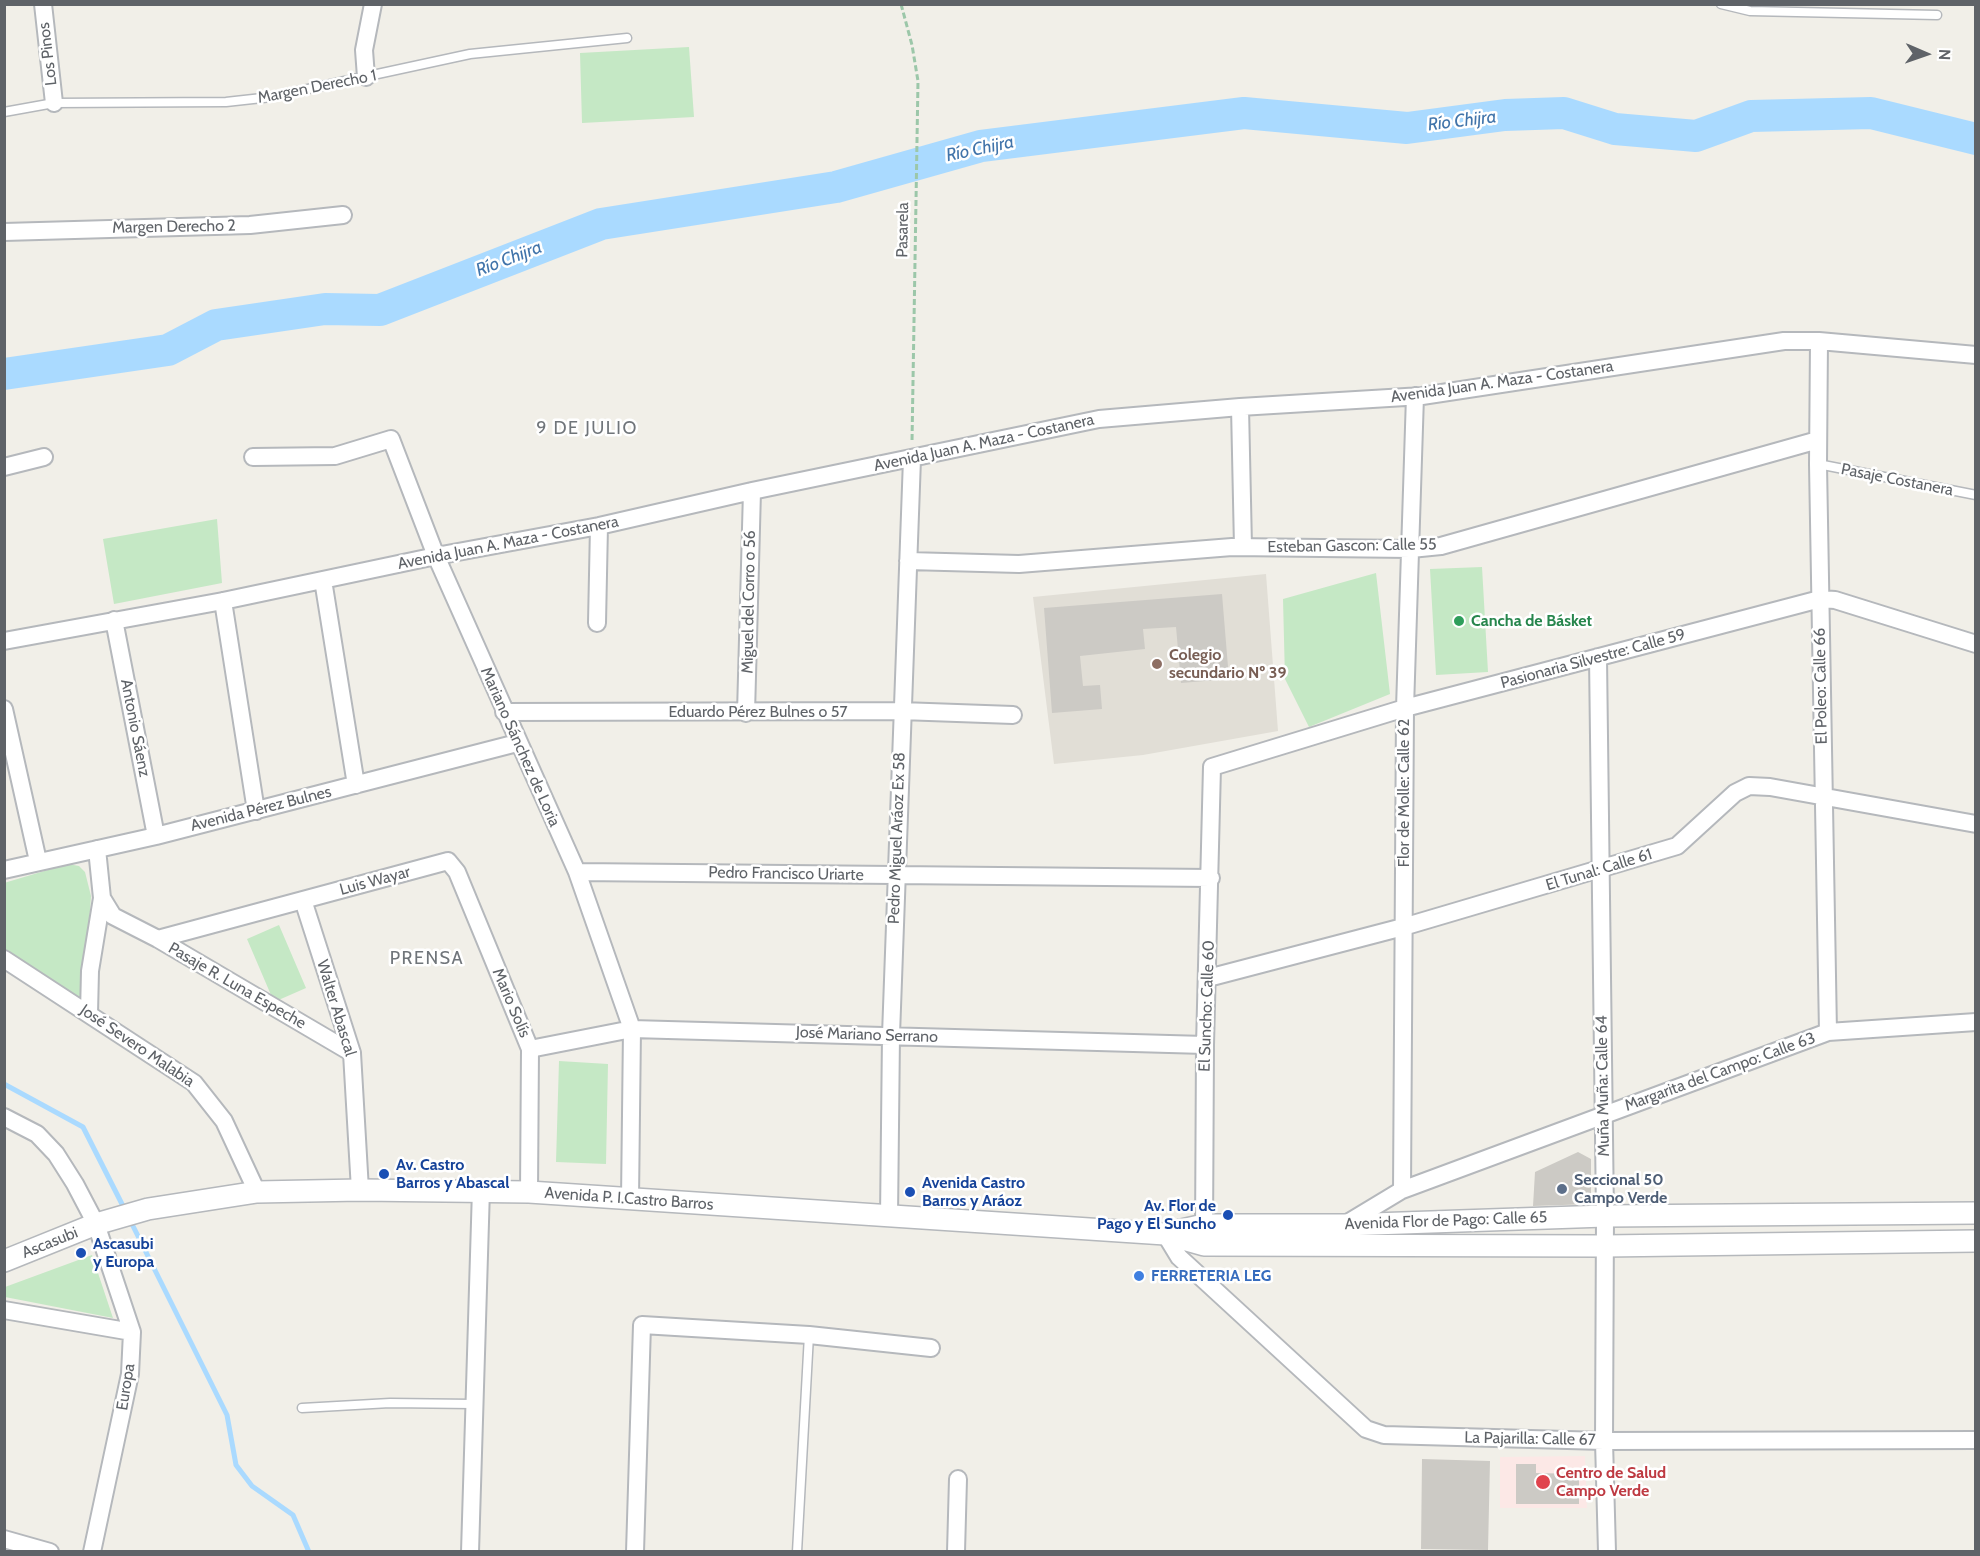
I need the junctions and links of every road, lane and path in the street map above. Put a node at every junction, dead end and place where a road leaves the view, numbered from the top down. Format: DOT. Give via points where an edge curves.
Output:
graph roads {
  1 [pos="43,4"];
  2 [pos="373,4"];
  3 [pos="901,4"];
  4 [pos="1721,4"];
  5 [pos="1937,15"];
  6 [pos="627,38"];
  7 [pos="366,77"];
  8 [pos="54,103"];
  9 [pos="4,112"];
  10 [pos="343,215"];
  11 [pos="4,232"];
  12 [pos="1819,341"];
  13 [pos="1976,355"];
  14 [pos="1415,396"];
  15 [pos="1240,407"];
  16 [pos="1818,440"];
  17 [pos="44,457"];
  18 [pos="253,458"];
  19 [pos="912,459"];
  20 [pos="1818,464"];
  21 [pos="4,467"];
  22 [pos="752,491"];
  23 [pos="1976,495"];
  24 [pos="599,526"];
  25 [pos="1243,547"];
  26 [pos="1411,549"];
  27 [pos="436,556"];
  28 [pos="908,561"];
  29 [pos="323,580"];
  30 [pos="1820,599"];
  31 [pos="223,601"];
  32 [pos="114,621"];
  33 [pos="597,623"];
  34 [pos="4,641"];
  35 [pos="1976,644"];
  36 [pos="1598,657"];
  37 [pos="1405,708"];
  38 [pos="4,709"];
  39 [pos="901,711"];
  40 [pos="504,712"];
  41 [pos="746,713"];
  42 [pos="1013,715"];
  43 [pos="517,743"];
  44 [pos="1212,767"];
  45 [pos="356,785"];
  46 [pos="1823,798"];
  47 [pos="256,811"];
  48 [pos="1976,824"];
  49 [pos="156,836"];
  50 [pos="97,849"];
  51 [pos="38,861"];
  52 [pos="447,861"];
  53 [pos="1601,869"];
  54 [pos="4,870"];
  55 [pos="577,872"];
  56 [pos="896,876"];
  57 [pos="1211,878"];
  58 [pos="102,898"];
  59 [pos="303,900"];
  60 [pos="1403,927"];
  61 [pos="158,939"];
  62 [pos="4,959"];
  63 [pos="1208,978"];
  64 [pos="89,1013"];
  65 [pos="1976,1022"];
  66 [pos="632,1029"];
  67 [pos="1828,1032"];
  68 [pos="891,1035"];
  69 [pos="1205,1045"];
  70 [pos="530,1049"];
  71 [pos="352,1053"];
  72 [pos="1603,1115"];
  73 [pos="4,1117"];
  74 [pos="360,1190"];
  75 [pos="481,1190"];
  76 [pos="1402,1190"];
  77 [pos="257,1192"];
  78 [pos="529,1192"];
  79 [pos="630,1199"];
  80 [pos="1976,1213"];
  81 [pos="1605,1216"];
  82 [pos="889,1217"];
  83 [pos="96,1224"];
  84 [pos="1344,1225"];
  85 [pos="1165,1234"];
  86 [pos="1204,1235"];
  87 [pos="1976,1242"];
  88 [pos="1605,1246"];
  89 [pos="4,1262"];
  90 [pos="4,1310"];
  91 [pos="132,1332"];
  92 [pos="809,1335"];
  93 [pos="931,1348"];
  94 [pos="473,1404"];
  95 [pos="302,1408"];
  96 [pos="1976,1440"];
  97 [pos="1604,1441"];
  98 [pos="958,1479"];
  99 [pos="4,1539"];
  100 [pos="50,1551"];
  101 [pos="92,1551"];
  102 [pos="470,1551"];
  103 [pos="635,1551"];
  104 [pos="797,1551"];
  105 [pos="956,1551"];
  106 [pos="1607,1551"];
  1 -- 8 [label="street, Los Pinos"];
  2 -- 7 [label="street" via="364,50"];
  3 -- 19 [label="path, Pasarela" via="918,81"];
  4 -- 5 [label="lane" via="1750,11"];
  6 -- 7 [label="lane, Margen Derecho 1" via="470,54"];
  7 -- 8 [label="lane, Margen Derecho 1" via="226,102"];
  8 -- 9 [label="lane, Margen Derecho 1"];
  10 -- 11 [label="street, Margen Derecho 2" via="250,225"];
  12 -- 13 [label="street, Avenida Juan A. Maza - Costanera"];
  12 -- 14 [label="street, Avenida Juan A. Maza - Costanera" via="1784,341"];
  12 -- 16 [label="street, El Poleo: Calle 66"];
  14 -- 15 [label="street, Avenida Juan A. Maza - Costanera"];
  14 -- 26 [label="street, Flor de Molle: Calle 62"];
  15 -- 19 [label="street, Avenida Juan A. Maza - Costanera" via="1099,419"];
  15 -- 25 [label="street"];
  16 -- 20 [label="street, El Poleo: Calle 66"];
  16 -- 26 [label="street, Esteban Gascon: Calle 55" via="1441,546"];
  17 -- 21 [label="street"];
  18 -- 27 [label="street, Mariano Sánchez de Loria" via="335,456 391,439"];
  19 -- 22 [label="street, Avenida Juan A. Maza - Costanera"];
  19 -- 28 [label="street, Pedro Miguel Aráoz Ex 58"];
  20 -- 23 [label="lane, Pasaje Costanera"];
  20 -- 30 [label="street, El Poleo: Calle 66"];
  22 -- 24 [label="street, Avenida Juan A. Maza - Costanera"];
  22 -- 41 [label="street, Miguel del Corro o 56"];
  24 -- 27 [label="street, Avenida Juan A. Maza - Costanera"];
  24 -- 33 [label="street"];
  25 -- 26 [label="street, Esteban Gascon: Calle 55"];
  25 -- 28 [label="street, Esteban Gascon: Calle 55" via="1019,564"];
  26 -- 37 [label="street, Flor de Molle: Calle 62"];
  27 -- 29 [label="street, Avenida Juan A. Maza - Costanera"];
  27 -- 40 [label="street, Mariano Sánchez de Loria"];
  28 -- 39 [label="street, Pedro Miguel Aráoz Ex 58"];
  29 -- 31 [label="street, Avenida Juan A. Maza - Costanera"];
  29 -- 45 [label="street"];
  30 -- 35 [label="street, Pasionaria Silvestre: Calle 59" via="1835,600"];
  30 -- 36 [label="street, Pasionaria Silvestre: Calle 59"];
  30 -- 46 [label="street, El Poleo: Calle 66"];
  31 -- 32 [label="street, Avenida Juan A. Maza - Costanera"];
  31 -- 47 [label="street"];
  32 -- 34 [label="street, Avenida Juan A. Maza - Costanera"];
  32 -- 49 [label="street, Antonio Sáenz"];
  36 -- 37 [label="street, Pasionaria Silvestre: Calle 59"];
  36 -- 53 [label="street, Muña Muña: Calle 64"];
  37 -- 44 [label="street, Pasionaria Silvestre: Calle 59"];
  37 -- 60 [label="street, Flor de Molle: Calle 62"];
  38 -- 51 [label="street"];
  39 -- 41 [label="street, Eduardo Pérez Bulnes o 57"];
  39 -- 42 [label="street, Eduardo Pérez Bulnes o 57"];
  39 -- 56 [label="street, Pedro Miguel Aráoz Ex 58"];
  40 -- 41 [label="street, Eduardo Pérez Bulnes o 57"];
  40 -- 43 [label="street, Mariano Sánchez de Loria"];
  43 -- 45 [label="street, Avenida Pérez Bulnes"];
  43 -- 55 [label="street, Mariano Sánchez de Loria"];
  44 -- 57 [label="street, El Suncho: Calle 60"];
  45 -- 47 [label="street, Avenida Pérez Bulnes"];
  46 -- 48 [label="street, El Tunal: Calle 61"];
  46 -- 53 [label="street, El Tunal: Calle 61" via="1749,786 1735,793 1677,846"];
  46 -- 67 [label="street, El Poleo: Calle 66"];
  47 -- 49 [label="street, Avenida Pérez Bulnes"];
  49 -- 50 [label="street, Avenida Pérez Bulnes"];
  50 -- 51 [label="street, Avenida Pérez Bulnes"];
  50 -- 58 [label="street"];
  51 -- 54 [label="street, Avenida Pérez Bulnes"];
  52 -- 59 [label="street, Luis Wayar"];
  52 -- 70 [label="street, Mario Solís" via="457,872"];
  53 -- 60 [label="street, El Tunal: Calle 61"];
  53 -- 72 [label="street, Muña Muña: Calle 64"];
  55 -- 56 [label="street, Pedro Francisco Uriarte"];
  55 -- 66 [label="street, Mariano Sánchez de Loria"];
  56 -- 57 [label="street, Pedro Francisco Uriarte"];
  56 -- 68 [label="street, Pedro Miguel Aráoz Ex 58"];
  57 -- 63 [label="street, El Suncho: Calle 60"];
  58 -- 61 [label="street" via="113,916"];
  58 -- 64 [label="street" via="90,971"];
  59 -- 61 [label="street, Pasaje R. Luna Espeche"];
  59 -- 71 [label="street, Walter Abascal"];
  60 -- 63 [label="street, El Tunal: Calle 61"];
  60 -- 76 [label="street, Flor de Molle: Calle 62"];
  61 -- 71 [label="street, Pasaje R. Luna Espeche"];
  62 -- 64 [label="street, José Severo Malabia"];
  63 -- 69 [label="street, El Suncho: Calle 60"];
  64 -- 77 [label="street, José Severo Malabia" via="194,1083 224,1121"];
  65 -- 67 [label="street, Margarita del Campo: Calle 63"];
  66 -- 68 [label="street, José Mariano Serrano"];
  66 -- 70 [label="street, José Mariano Serrano"];
  66 -- 79 [label="street, Mariano Sánchez de Loria"];
  67 -- 72 [label="street, Margarita del Campo: Calle 63"];
  68 -- 69 [label="street, José Mariano Serrano"];
  68 -- 82 [label="street, Pedro Miguel Aráoz Ex 58"];
  69 -- 86 [label="street, El Suncho: Calle 60"];
  70 -- 78 [label="street, Mario Solís"];
  71 -- 74 [label="street, Walter Abascal"];
  72 -- 76 [label="street, Margarita del Campo: Calle 63"];
  72 -- 81 [label="street, Muña Muña: Calle 64"];
  73 -- 83 [label="street, Europa" via="37,1134 56,1154"];
  74 -- 75 [label="street, Avenida P. I.Castro Barros"];
  74 -- 77 [label="street, Avenida P. I.Castro Barros"];
  75 -- 78 [label="street, Avenida P. I.Castro Barros"];
  75 -- 94 [label="street"];
  76 -- 84 [label="street, Margarita del Campo: Calle 63"];
  77 -- 83 [label="street, Avenida P. I.Castro Barros" via="148,1209"];
  78 -- 79 [label="street, Avenida P. I.Castro Barros"];
  79 -- 82 [label="street, Avenida P. I.Castro Barros"];
  80 -- 81 [label="street, Avenida Flor de Pago: Calle 65"];
  81 -- 84 [label="street, Avenida Flor de Pago: Calle 65"];
  81 -- 88 [label="street, Muña Muña: Calle 64"];
  82 -- 85 [label="street, Avenida P. I.Castro Barros"];
  83 -- 89 [label="street, Ascasubi"];
  83 -- 91 [label="street, Europa"];
  84 -- 86 [label="street, Avenida Flor de Pago: Calle 65"];
  85 -- 86 [label="street, Avenida P. I.Castro Barros"];
  85 -- 97 [label="street, La Pajarilla: Calle 67" via="1179,1257 1366,1429 1384,1435"];
  86 -- 88 [label="street, Avenida Flor de Pago: Calle 65"];
  87 -- 88 [label="street, Avenida Flor de Pago: Calle 65"];
  88 -- 97 [label="street, Muña Muña: Calle 64"];
  90 -- 91 [label="street"];
  91 -- 101 [label="street, Europa" via="130,1374"];
  92 -- 93 [label="street"];
  92 -- 103 [label="street" via="642,1325"];
  92 -- 104 [label="lane"];
  94 -- 95 [label="lane"];
  94 -- 102 [label="street"];
  96 -- 97 [label="street, La Pajarilla: Calle 67"];
  97 -- 106 [label="street, Muña Muña: Calle 64"];
  98 -- 105 [label="street"];
  99 -- 100 [label="street"];
}
